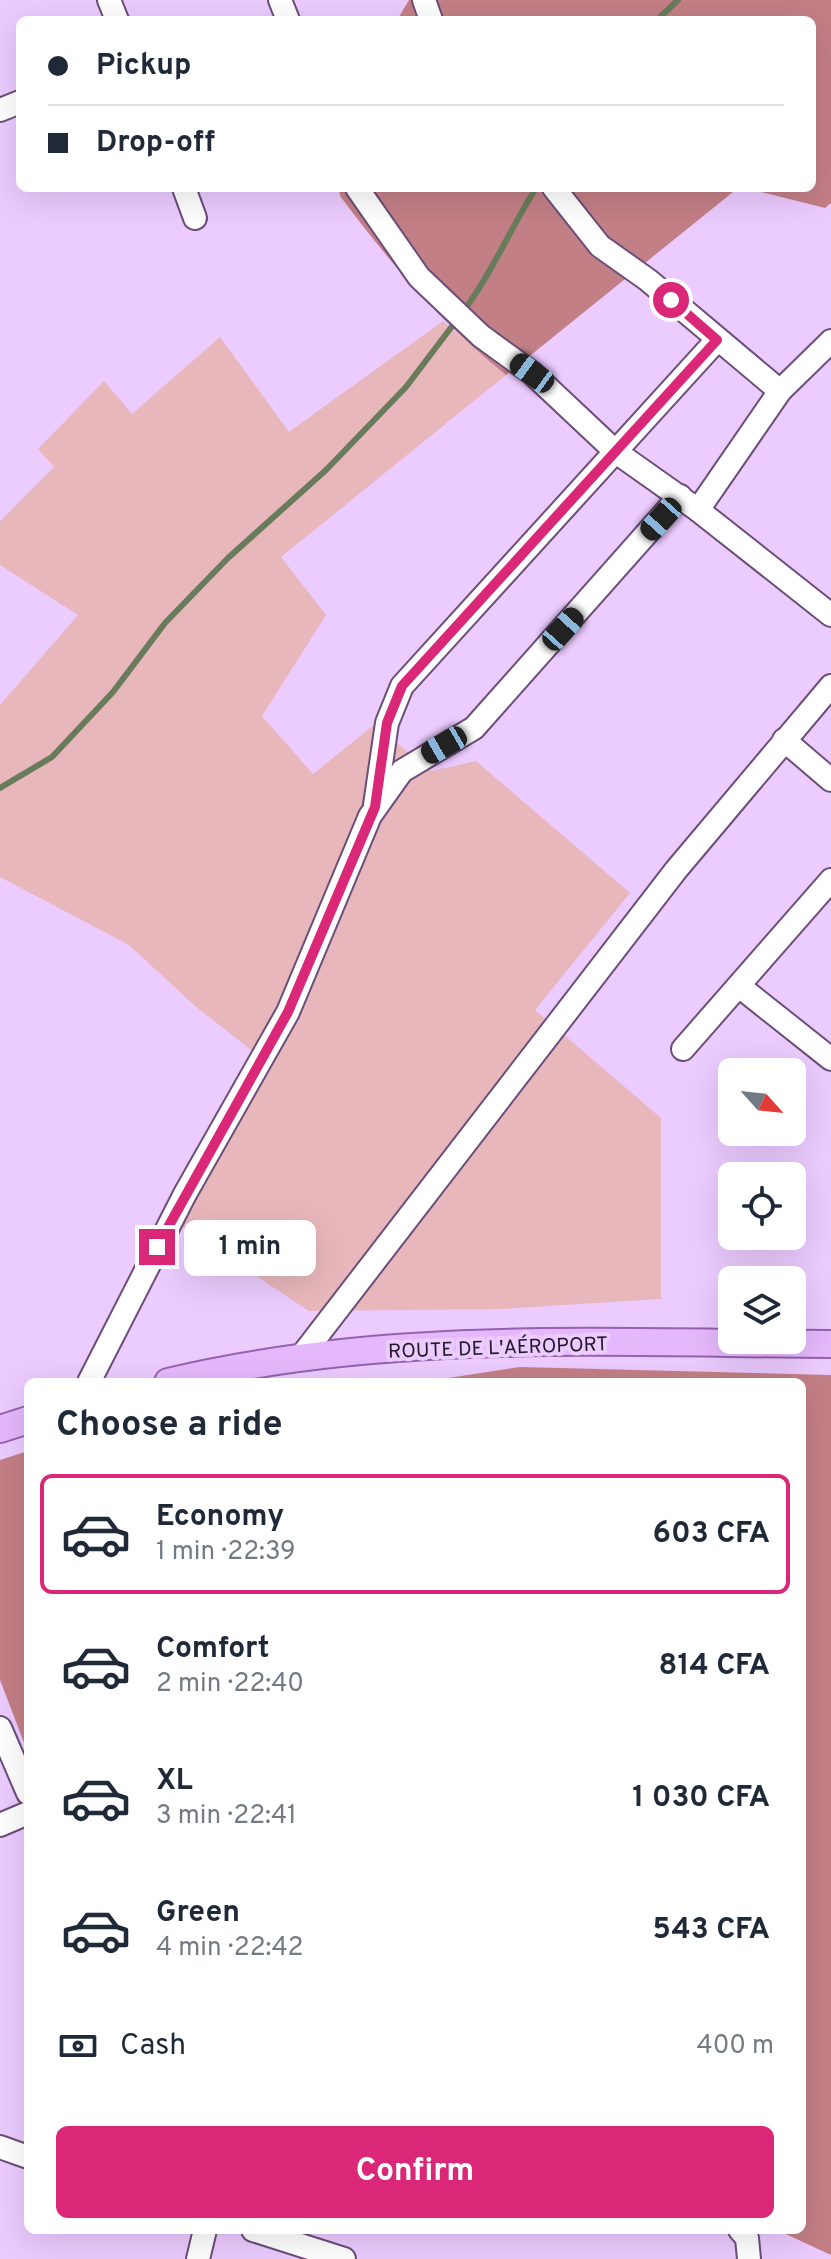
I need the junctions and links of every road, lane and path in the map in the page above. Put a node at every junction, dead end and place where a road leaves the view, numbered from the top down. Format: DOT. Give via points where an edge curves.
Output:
graph roads {
  1 [pos="185,192"];
  2 [pos="360,192"];
  3 [pos="557,192"];
  4 [pos="195,218"];
  5 [pos="717,340"];
  6 [pos="831,341"];
  7 [pos="780,391"];
  8 [pos="616,452"];
  9 [pos="689,503"];
  10 [pos="831,615"];
  11 [pos="831,686"];
  12 [pos="784,740"];
  13 [pos="831,780"];
  14 [pos="375,807"];
  15 [pos="831,880"];
  16 [pos="739,986"];
  17 [pos="683,1049"];
  18 [pos="831,1059"];
  19 [pos="831,1344"];
  20 [pos="300,1358"];
  21 [pos="91,1378"];
  22 [pos="190,1378"];
  23 [pos="24,1421"];
  24 [pos="0,1429"];
  25 [pos="0,1728"];
  26 [pos="24,1784"];
  27 [pos="24,1815"];
  28 [pos="0,1825"];
  29 [pos="0,2147"];
  30 [pos="24,2156"];
  31 [pos="204,2234"];
  32 [pos="266,2234"];
  33 [pos="744,2234"];
  34 [pos="198,2259"];
  35 [pos="344,2259"];
  36 [pos="749,2259"];
  1 -- 4 [label="street"];
  2 -- 8 [label="street" via="419,277"];
  3 -- 5 [label="street" via="600,246"];
  5 -- 7 [label="street"];
  5 -- 8 [label="street"];
  6 -- 7 [label="street"];
  7 -- 9 [label="street"];
  8 -- 9 [label="street"];
  8 -- 14 [label="street" via="402,686 387,723"];
  9 -- 10 [label="street"];
  9 -- 14 [label="street" via="474,728 402,771"];
  11 -- 12 [label="street"];
  12 -- 13 [label="street"];
  12 -- 20 [label="street" via="676,870"];
  14 -- 21 [label="street" via="288,1012 185,1194"];
  15 -- 16 [label="street"];
  16 -- 17 [label="street"];
  16 -- 18 [label="street"];
  19 -- 20 [label="main road, ROUTE DE L'AÉROPORT" via="537,1343"];
  20 -- 22 [label="main road, ROUTE DE L'AÉROPORT"];
  23 -- 24 [label="main road"];
  25 -- 26 [label="street"];
  27 -- 28 [label="street"];
  29 -- 30 [label="street"];
  31 -- 34 [label="street"];
  32 -- 35 [label="street"];
  33 -- 36 [label="street"];
}
